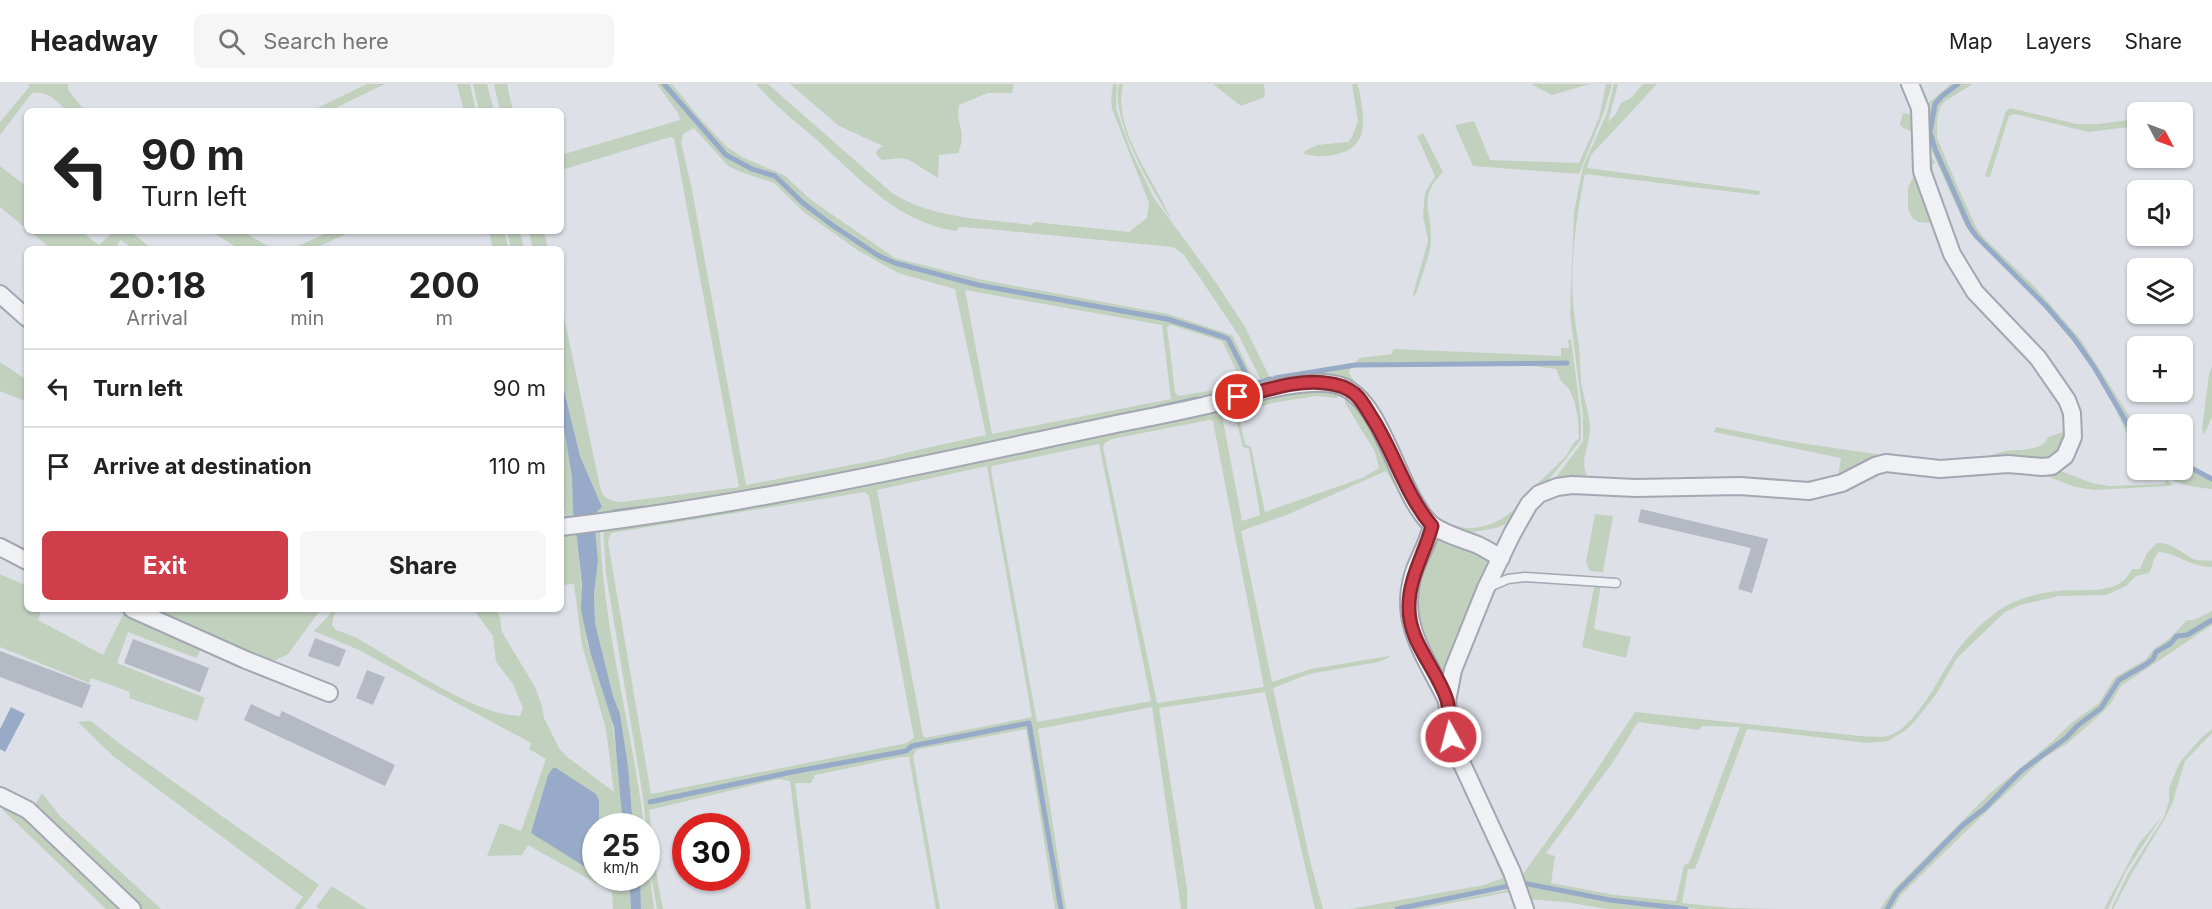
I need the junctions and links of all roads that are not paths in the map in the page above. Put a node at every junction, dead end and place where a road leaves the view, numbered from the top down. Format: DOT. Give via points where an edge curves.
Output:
graph roads {
  1 [pos="1910,84"];
  2 [pos="0,294"];
  3 [pos="24,315"];
  4 [pos="1432,526"];
  5 [pos="567,527"];
  6 [pos="0,547"];
  7 [pos="1501,558"];
  8 [pos="24,559"];
  9 [pos="1616,583"];
  10 [pos="1486,588"];
  11 [pos="139,612"];
  12 [pos="329,693"];
  13 [pos="1447,701"];
  14 [pos="0,795"];
  15 [pos="132,909"];
  16 [pos="1525,909"];
  1 -- 7 [label="street" via="1920,108 1927,189 1952,254 1975,292 2038,358 2067,400 2072,412 2073,437 2065,456 2052,466 2042,467 2008,464 1940,469 1886,463 1842,483 1809,491 1740,486 1557,487 1539,494 1529,504"];
  2 -- 3 [label="street"];
  4 -- 5 [label="street" via="1419,510 1362,402 1341,386 1317,382 784,493"];
  4 -- 7 [label="street"];
  4 -- 13 [label="street" via="1415,570 1408,607 1420,649"];
  6 -- 8 [label="street"];
  7 -- 10 [label="street"];
  9 -- 10 [label="lane" via="1525,577"];
  10 -- 13 [label="street" via="1454,670"];
  11 -- 12 [label="street"];
  13 -- 16 [label="street" via="1457,753"];
  14 -- 15 [label="street" via="28,810"];
}
